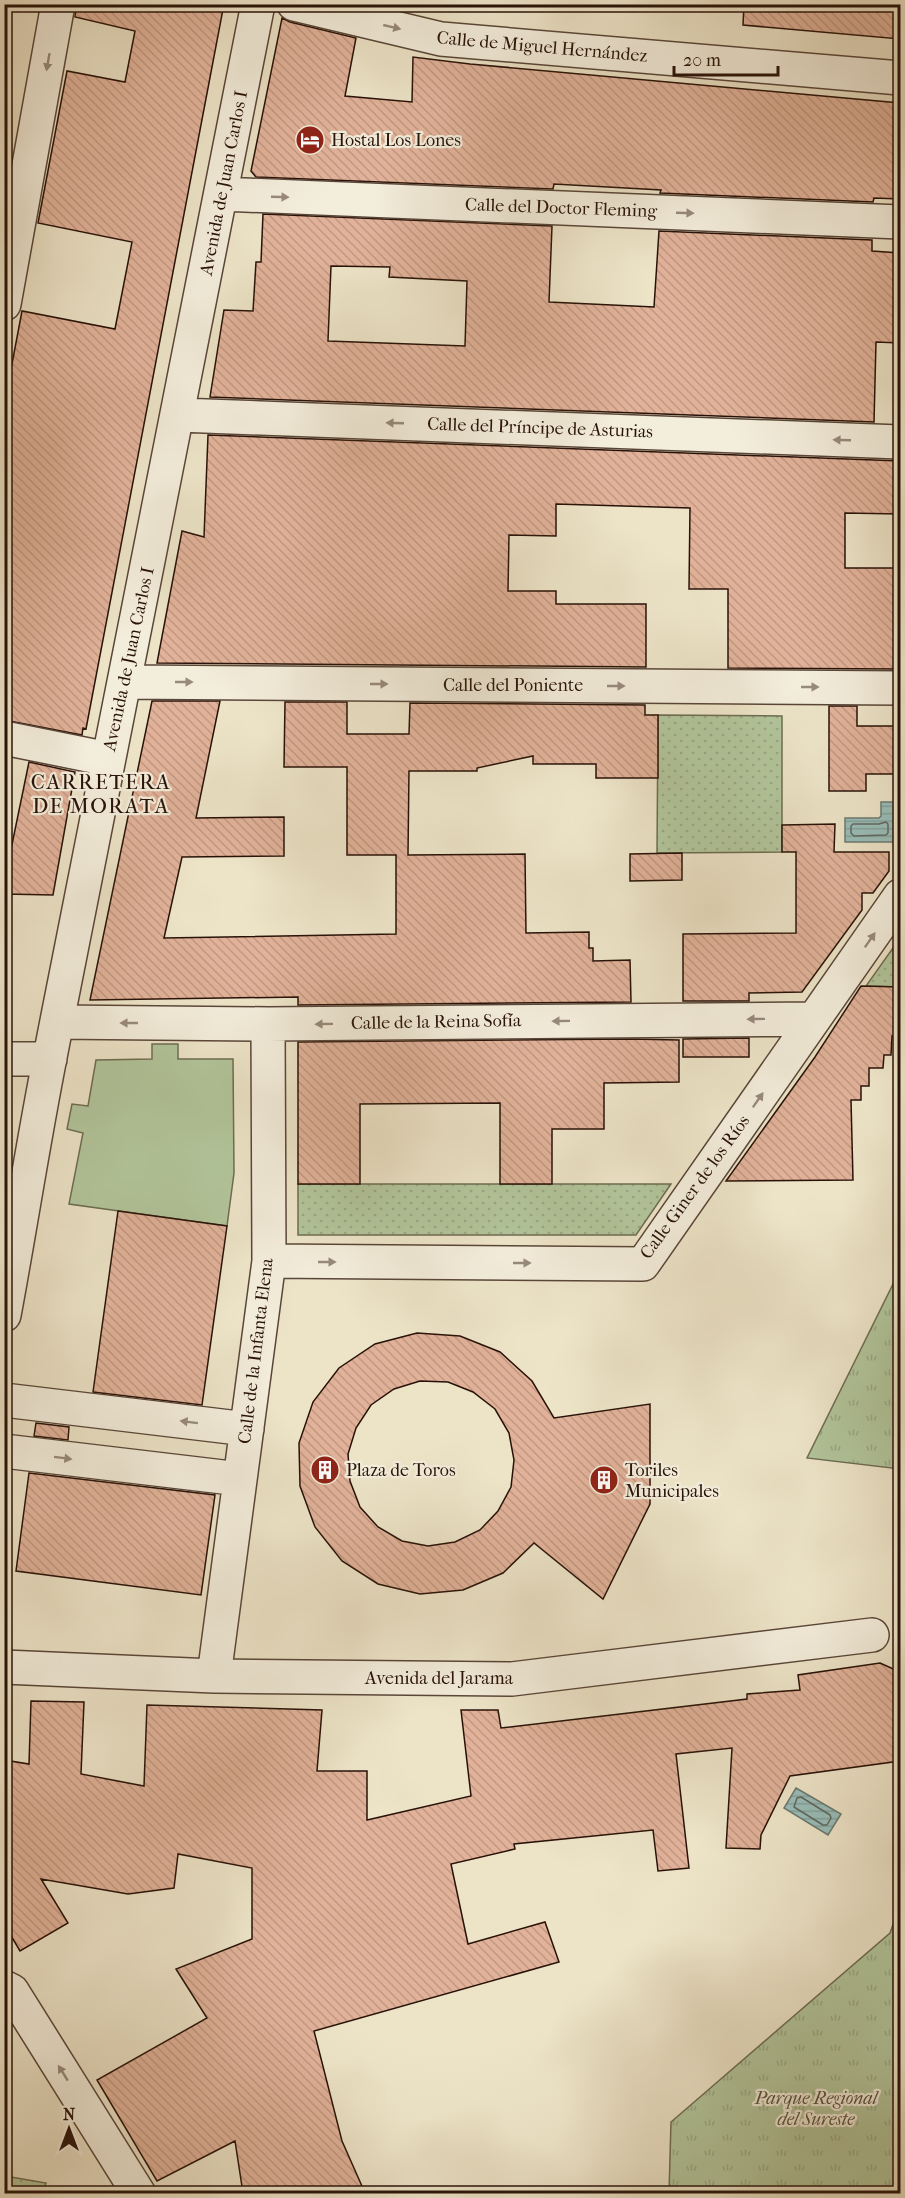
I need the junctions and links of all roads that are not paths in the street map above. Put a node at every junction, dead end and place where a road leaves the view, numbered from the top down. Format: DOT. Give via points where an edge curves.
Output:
graph roads {
  1 [pos="58,4"];
  2 [pos="258,4"];
  3 [pos="294,4"];
  4 [pos="900,78"];
  5 [pos="222,194"];
  6 [pos="900,222"];
  7 [pos="4,304"];
  8 [pos="179,415"];
  9 [pos="900,442"];
  10 [pos="125,682"];
  11 [pos="900,688"];
  12 [pos="4,738"];
  13 [pos="108,759"];
  14 [pos="900,896"];
  15 [pos="814,1019"];
  16 [pos="57,1022"];
  17 [pos="268,1024"];
  18 [pos="4,1059"];
  19 [pos="50,1059"];
  20 [pos="269,1261"];
  21 [pos="4,1315"];
  22 [pos="4,1400"];
  23 [pos="247,1429"];
  24 [pos="4,1451"];
  25 [pos="240,1479"];
  26 [pos="872,1635"];
  27 [pos="4,1667"];
  28 [pos="214,1677"];
  29 [pos="4,1987"];
  30 [pos="138,2193"];
  1 -- 7 [label="street, one-way"];
  2 -- 5 [label="street, Avenida de Juan Carlos I"];
  3 -- 4 [label="street, Calle de Miguel Hernández, one-way" via="441,39"];
  5 -- 6 [label="street, Calle del Doctor Fleming, one-way"];
  5 -- 8 [label="street, Avenida de Juan Carlos I"];
  9 -- 8 [label="street, Calle del Príncipe de Asturias, one-way"];
  8 -- 10 [label="street, Avenida de Juan Carlos I"];
  10 -- 11 [label="street, Calle del Poniente, one-way"];
  10 -- 13 [label="street, Avenida de Juan Carlos I"];
  12 -- 13 [label="street"];
  13 -- 16 [label="street, Avenida de Juan Carlos I"];
  15 -- 14 [label="street, Calle Giner de los Ríos, one-way"];
  15 -- 17 [label="street, Calle de la Reina Sofía, one-way"];
  20 -- 15 [label="street, Calle Giner de los Ríos, one-way" via="643,1264"];
  17 -- 16 [label="street, Calle de la Reina Sofía, one-way"];
  16 -- 19 [label="street, Avenida de Juan Carlos I"];
  17 -- 20 [label="street, Calle de la Infanta Elena"];
  18 -- 19 [label="street"];
  19 -- 21 [label="street, Avenida de Juan Carlos I"];
  20 -- 23 [label="street, Calle de la Infanta Elena"];
  23 -- 22 [label="street, one-way"];
  23 -- 25 [label="street, Calle de la Infanta Elena"];
  24 -- 25 [label="street, one-way"];
  25 -- 28 [label="street, Calle de la Infanta Elena"];
  26 -- 28 [label="street, Avenida del Jarama" via="512,1679"];
  27 -- 28 [label="street, Avenida del Jarama"];
  30 -- 29 [label="street, one-way" via="12,1991"];
}
